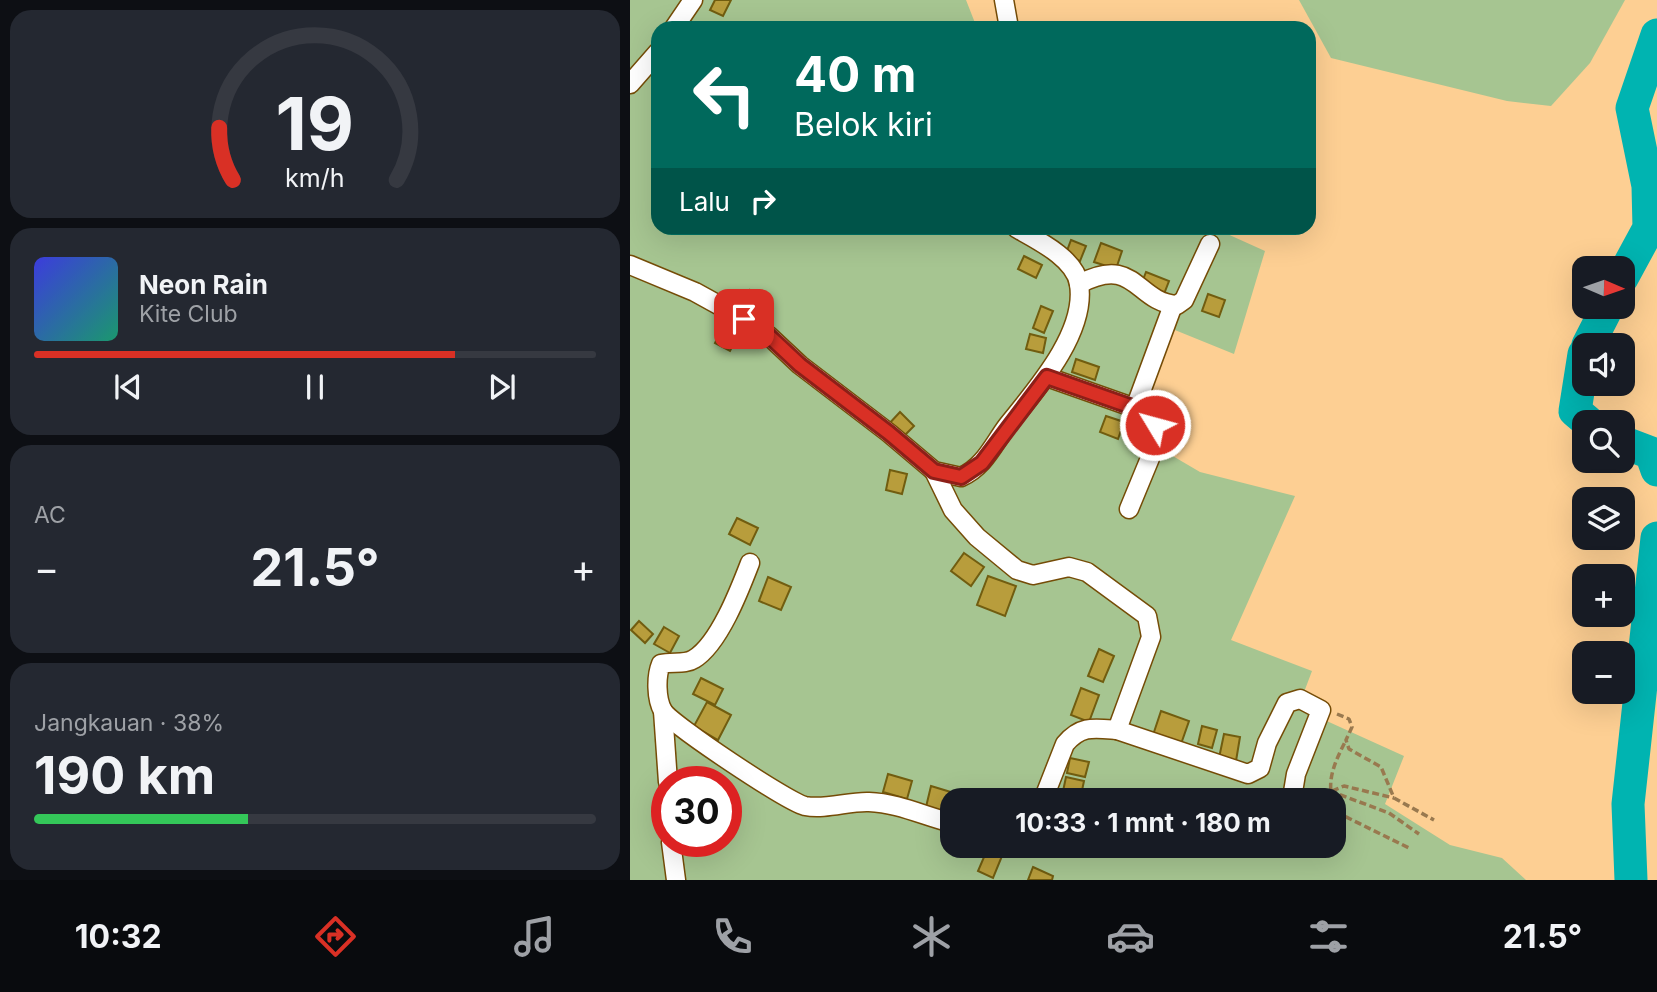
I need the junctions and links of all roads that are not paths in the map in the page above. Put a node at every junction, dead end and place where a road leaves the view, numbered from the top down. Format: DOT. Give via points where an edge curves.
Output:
graph roads {
  1 [pos="693,0"];
  2 [pos="1004,0"];
  3 [pos="679,21"];
  4 [pos="1008,21"];
  5 [pos="651,60"];
  6 [pos="630,84"];
  7 [pos="1027,235"];
  8 [pos="1210,244"];
  9 [pos="630,265"];
  10 [pos="1079,284"];
  11 [pos="1173,305"];
  12 [pos="1047,377"];
  13 [pos="1135,408"];
  14 [pos="934,471"];
  15 [pos="1129,509"];
  16 [pos="750,563"];
  17 [pos="663,711"];
  18 [pos="1117,730"];
  19 [pos="667,766"];
  20 [pos="1048,788"];
  21 [pos="1294,788"];
  22 [pos="940,819"];
  23 [pos="671,857"];
  24 [pos="672,877"];
  1 -- 3 [label="street"];
  2 -- 4 [label="street"];
  5 -- 6 [label="street"];
  7 -- 10 [label="street" via="1063,259"];
  8 -- 11 [label="street" via="1184,300"];
  9 -- 14 [label="street" via="695,292 769,336"];
  10 -- 11 [label="street" via="1115,273"];
  10 -- 12 [label="street" via="1072,329"];
  11 -- 13 [label="street"];
  12 -- 13 [label="street"];
  12 -- 14 [label="street" via="982,463 961,477"];
  13 -- 15 [label="street" via="1154,421 1156,437"];
  14 -- 18 [label="street" via="953,510 1010,565 1033,575 1069,567 1087,572 1147,616 1151,637"];
  16 -- 17 [label="street" via="719,630 701,653 688,662 661,664 658,694"];
  17 -- 19 [label="street"];
  17 -- 22 [label="street" via="716,752 804,806 888,804"];
  18 -- 20 [label="street" via="1088,727 1072,736"];
  18 -- 21 [label="street" via="1248,774 1260,768 1287,703 1300,699 1321,710"];
  23 -- 24 [label="street"];
}
